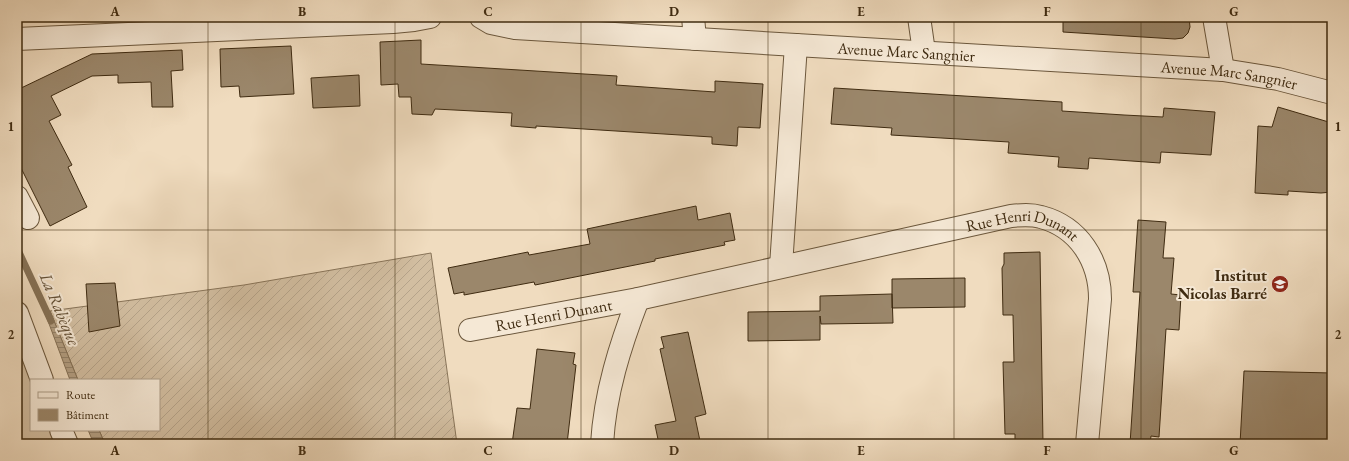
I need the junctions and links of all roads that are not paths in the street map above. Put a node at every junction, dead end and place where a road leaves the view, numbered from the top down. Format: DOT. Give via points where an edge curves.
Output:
graph roads {
  1 [pos="430,17"];
  2 [pos="480,17"];
  3 [pos="693,17"];
  4 [pos="919,17"];
  5 [pos="1214,17"];
  6 [pos="17,39"];
  7 [pos="695,39"];
  8 [pos="796,45"];
  9 [pos="924,52"];
  10 [pos="1222,70"];
  11 [pos="1332,93"];
  12 [pos="17,197"];
  13 [pos="28,218"];
  14 [pos="782,266"];
  15 [pos="638,299"];
  16 [pos="17,313"];
  17 [pos="470,330"];
  18 [pos="42,379"];
  19 [pos="61,431"];
  20 [pos="67,444"];
  21 [pos="602,444"];
  22 [pos="1087,444"];
  1 -- 6 [label="street" via="393,22"];
  2 -- 7 [label="street, Avenue Marc Sangnier" via="491,23 515,28"];
  3 -- 7 [label="street"];
  4 -- 9 [label="street"];
  5 -- 10 [label="street"];
  7 -- 8 [label="street, Avenue Marc Sangnier"];
  8 -- 9 [label="street, Avenue Marc Sangnier"];
  8 -- 14 [label="street"];
  9 -- 10 [label="street, Avenue Marc Sangnier"];
  10 -- 11 [label="street, Avenue Marc Sangnier" via="1278,78"];
  12 -- 13 [label="street"];
  14 -- 15 [label="street, Rue Henri Dunant"];
  14 -- 22 [label="street, Rue Henri Dunant" via="1010,216 1041,216 1065,226 1088,253 1100,286"];
  15 -- 17 [label="street, Rue Henri Dunant"];
  15 -- 21 [label="street, Rue Henri Dunant" via="610,385"];
  16 -- 18 [label="street"];
  19 -- 20 [label="street"];
}
